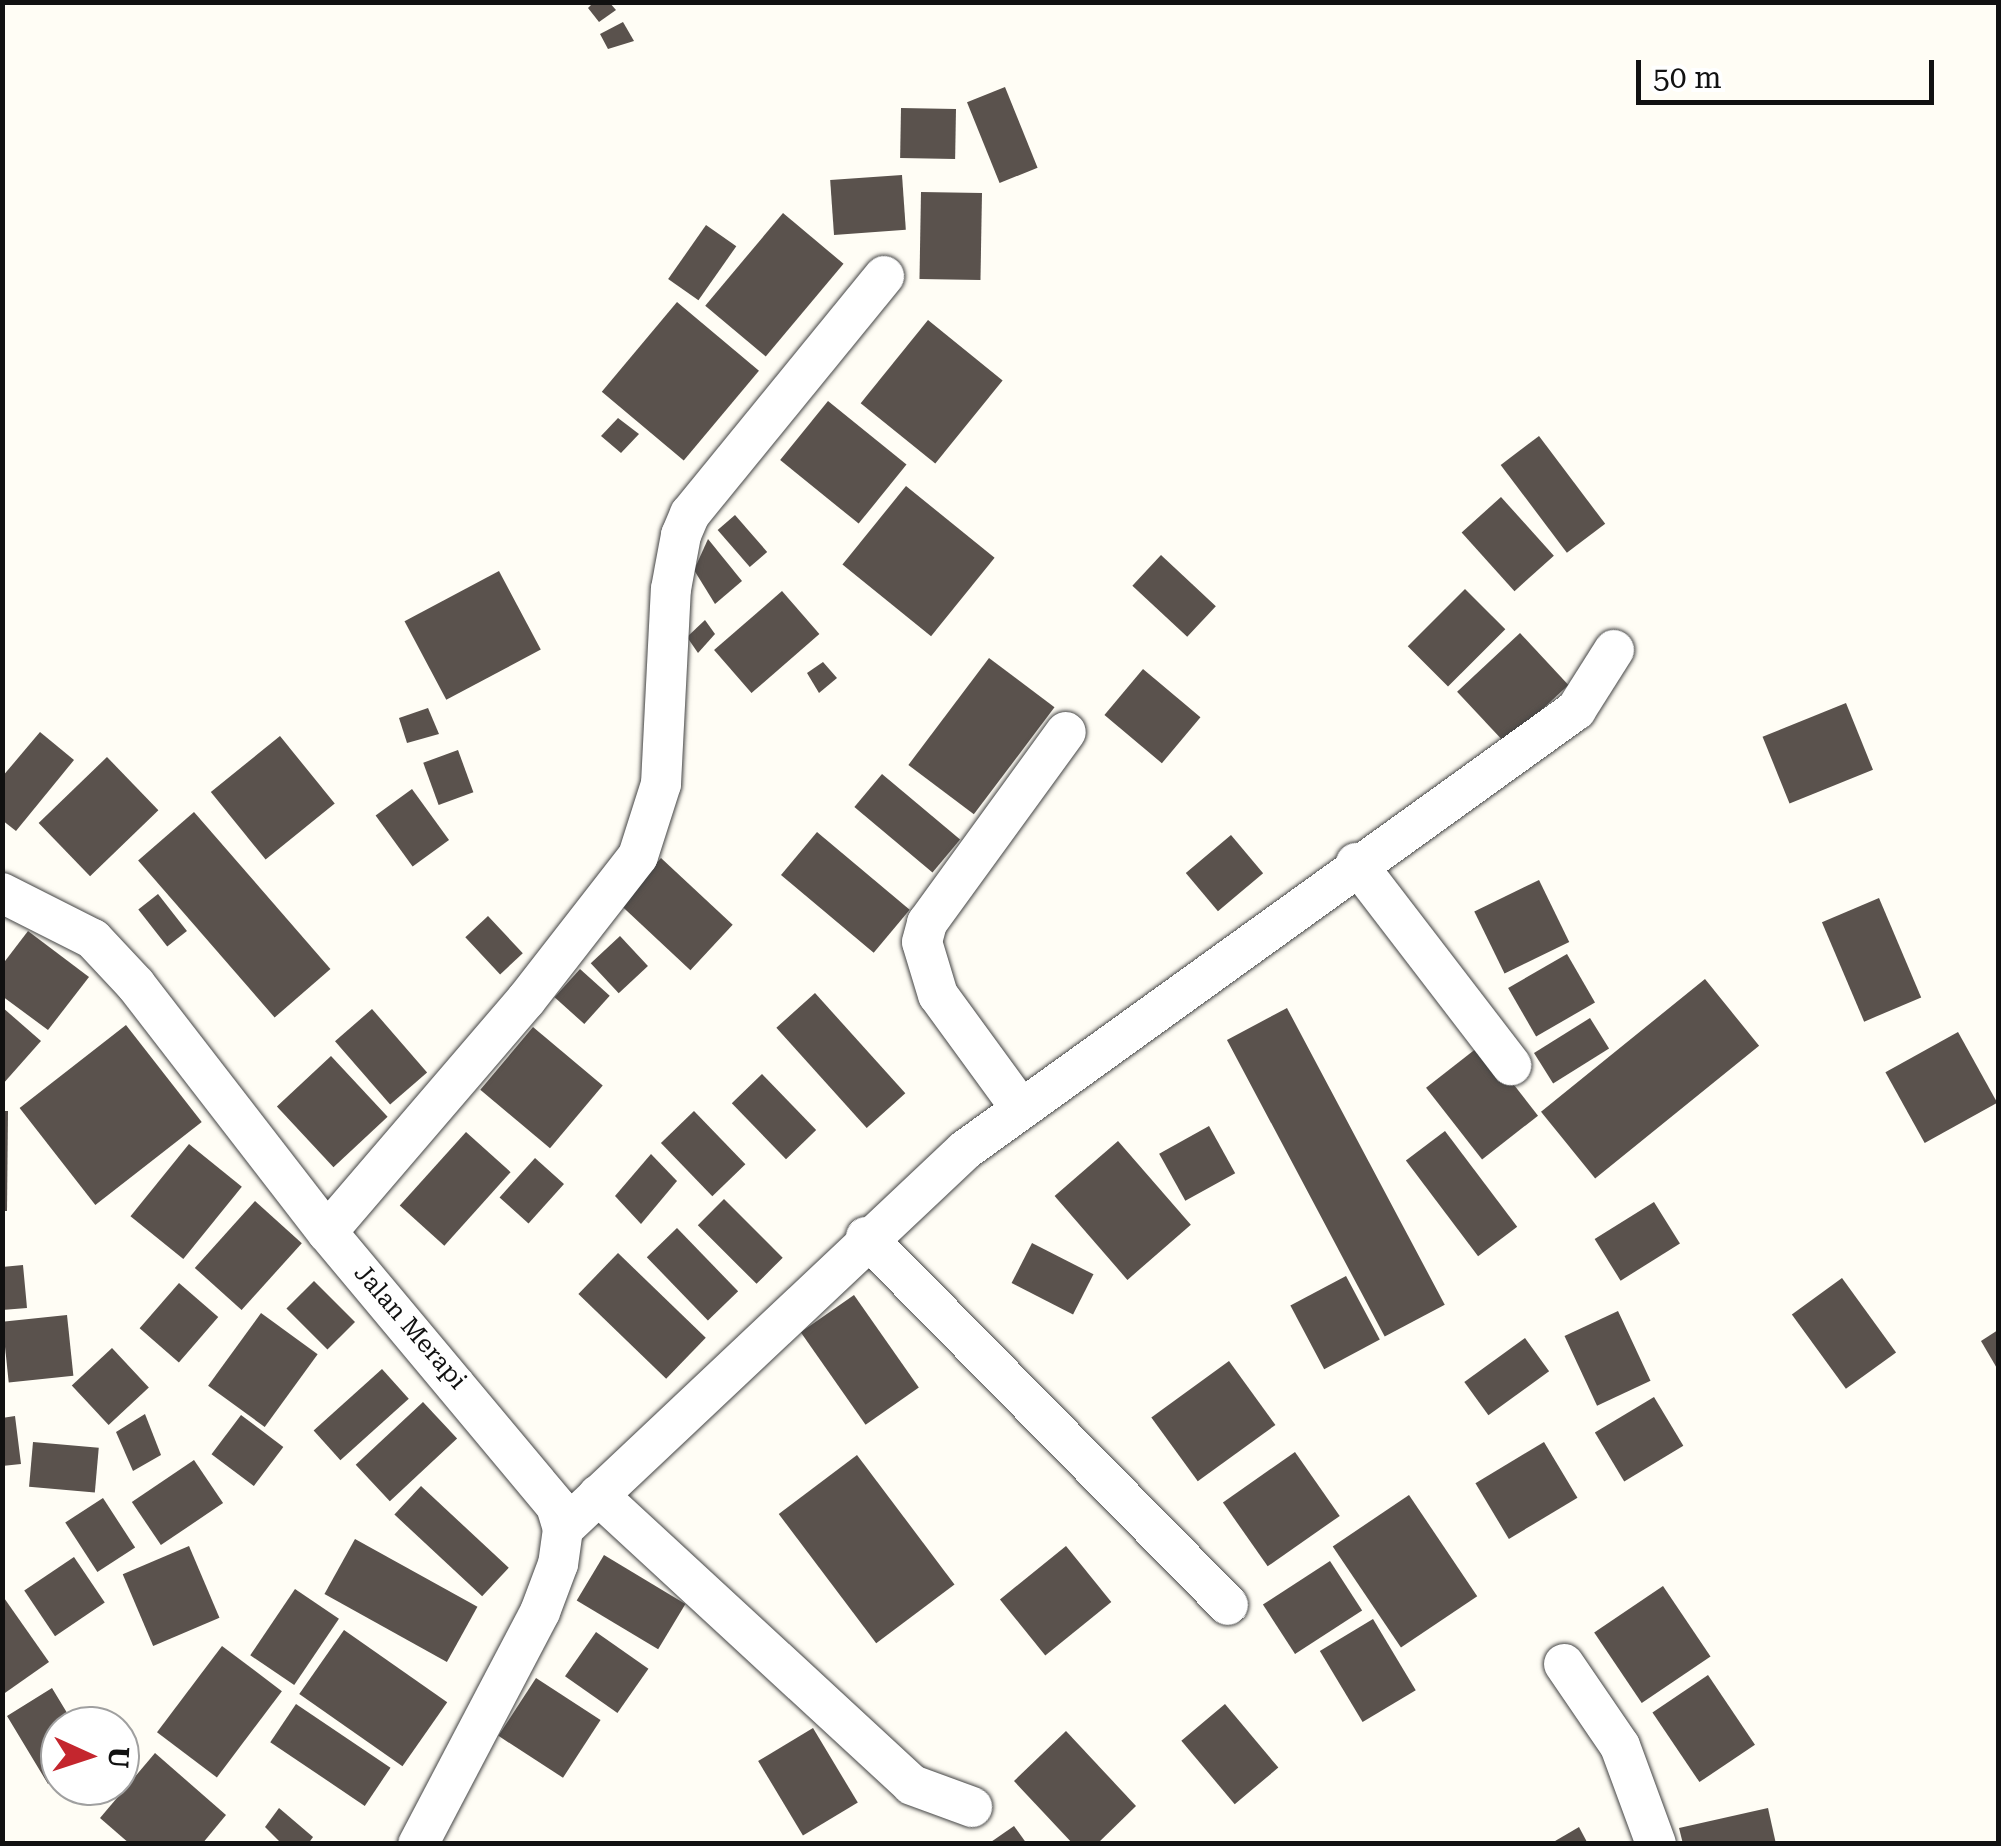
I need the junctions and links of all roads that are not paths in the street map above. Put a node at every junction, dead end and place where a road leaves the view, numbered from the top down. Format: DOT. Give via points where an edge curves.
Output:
graph roads {
  1 [pos="884,276"];
  2 [pos="1614,650"];
  3 [pos="1066,732"];
  4 [pos="1356,863"];
  5 [pos="2,893"];
  6 [pos="1511,1065"];
  7 [pos="1019,1106"];
  8 [pos="327,1232"];
  9 [pos="866,1237"];
  10 [pos="598,1495"];
  11 [pos="563,1529"];
  12 [pos="1228,1605"];
  13 [pos="1564,1664"];
  14 [pos="972,1807"];
  15 [pos="418,1844"];
  16 [pos="1656,1844"];
  1 -- 8 [label="street" via="690,514 681,535 671,589 661,784 638,856 526,1000"];
  2 -- 4 [label="street" via="1576,710"];
  3 -- 7 [label="street" via="928,923 922,942 938,996"];
  4 -- 6 [label="street"];
  4 -- 7 [label="street"];
  5 -- 8 [label="street, Jalan Merapi" via="93,939"];
  7 -- 9 [label="street"];
  8 -- 11 [label="street, Jalan Merapi" via="486,1416 556,1506"];
  9 -- 10 [label="street"];
  9 -- 12 [label="street"];
  10 -- 11 [label="street"];
  10 -- 14 [label="street" via="912,1784"];
  11 -- 15 [label="street" via="540,1612"];
  13 -- 16 [label="street" via="1620,1746"];
}
